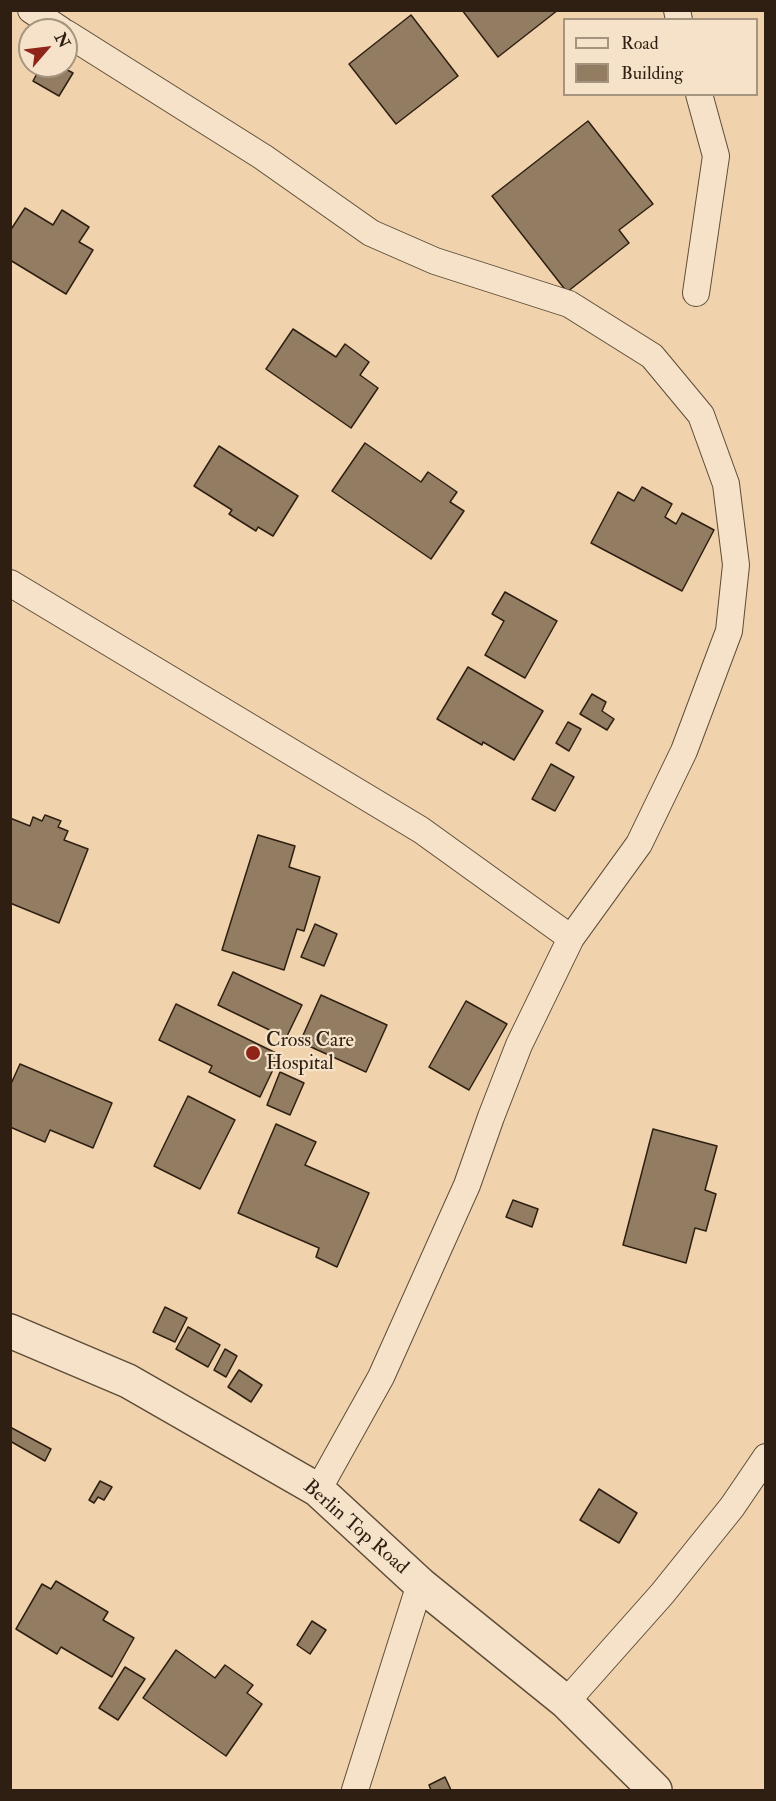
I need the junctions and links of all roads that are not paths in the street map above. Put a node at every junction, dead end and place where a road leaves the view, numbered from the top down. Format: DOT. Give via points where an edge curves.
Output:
graph roads {
  1 [pos="78,41"];
  2 [pos="700,96"];
  3 [pos="696,293"];
  4 [pos="10,583"];
  5 [pos="571,938"];
  6 [pos="10,1331"];
  7 [pos="765,1457"];
  8 [pos="318,1490"];
  9 [pos="420,1584"];
  10 [pos="566,1701"];
  11 [pos="355,1791"];
  12 [pos="655,1791"];
  1 -- 5 [label="street" via="263,158 371,233 435,261 569,304 652,356 701,415 726,484 736,565 729,630 684,751 639,844"];
  2 -- 3 [label="street" via="716,156"];
  4 -- 5 [label="street" via="421,830"];
  5 -- 8 [label="street" via="519,1045 467,1185 390,1356"];
  6 -- 8 [label="street, Berlin Top Road" via="128,1381"];
  7 -- 10 [label="street" via="732,1507 662,1594"];
  8 -- 9 [label="street, Berlin Top Road"];
  9 -- 10 [label="street, Berlin Top Road"];
  9 -- 11 [label="street"];
  10 -- 12 [label="street, Berlin Top Road"];
}
